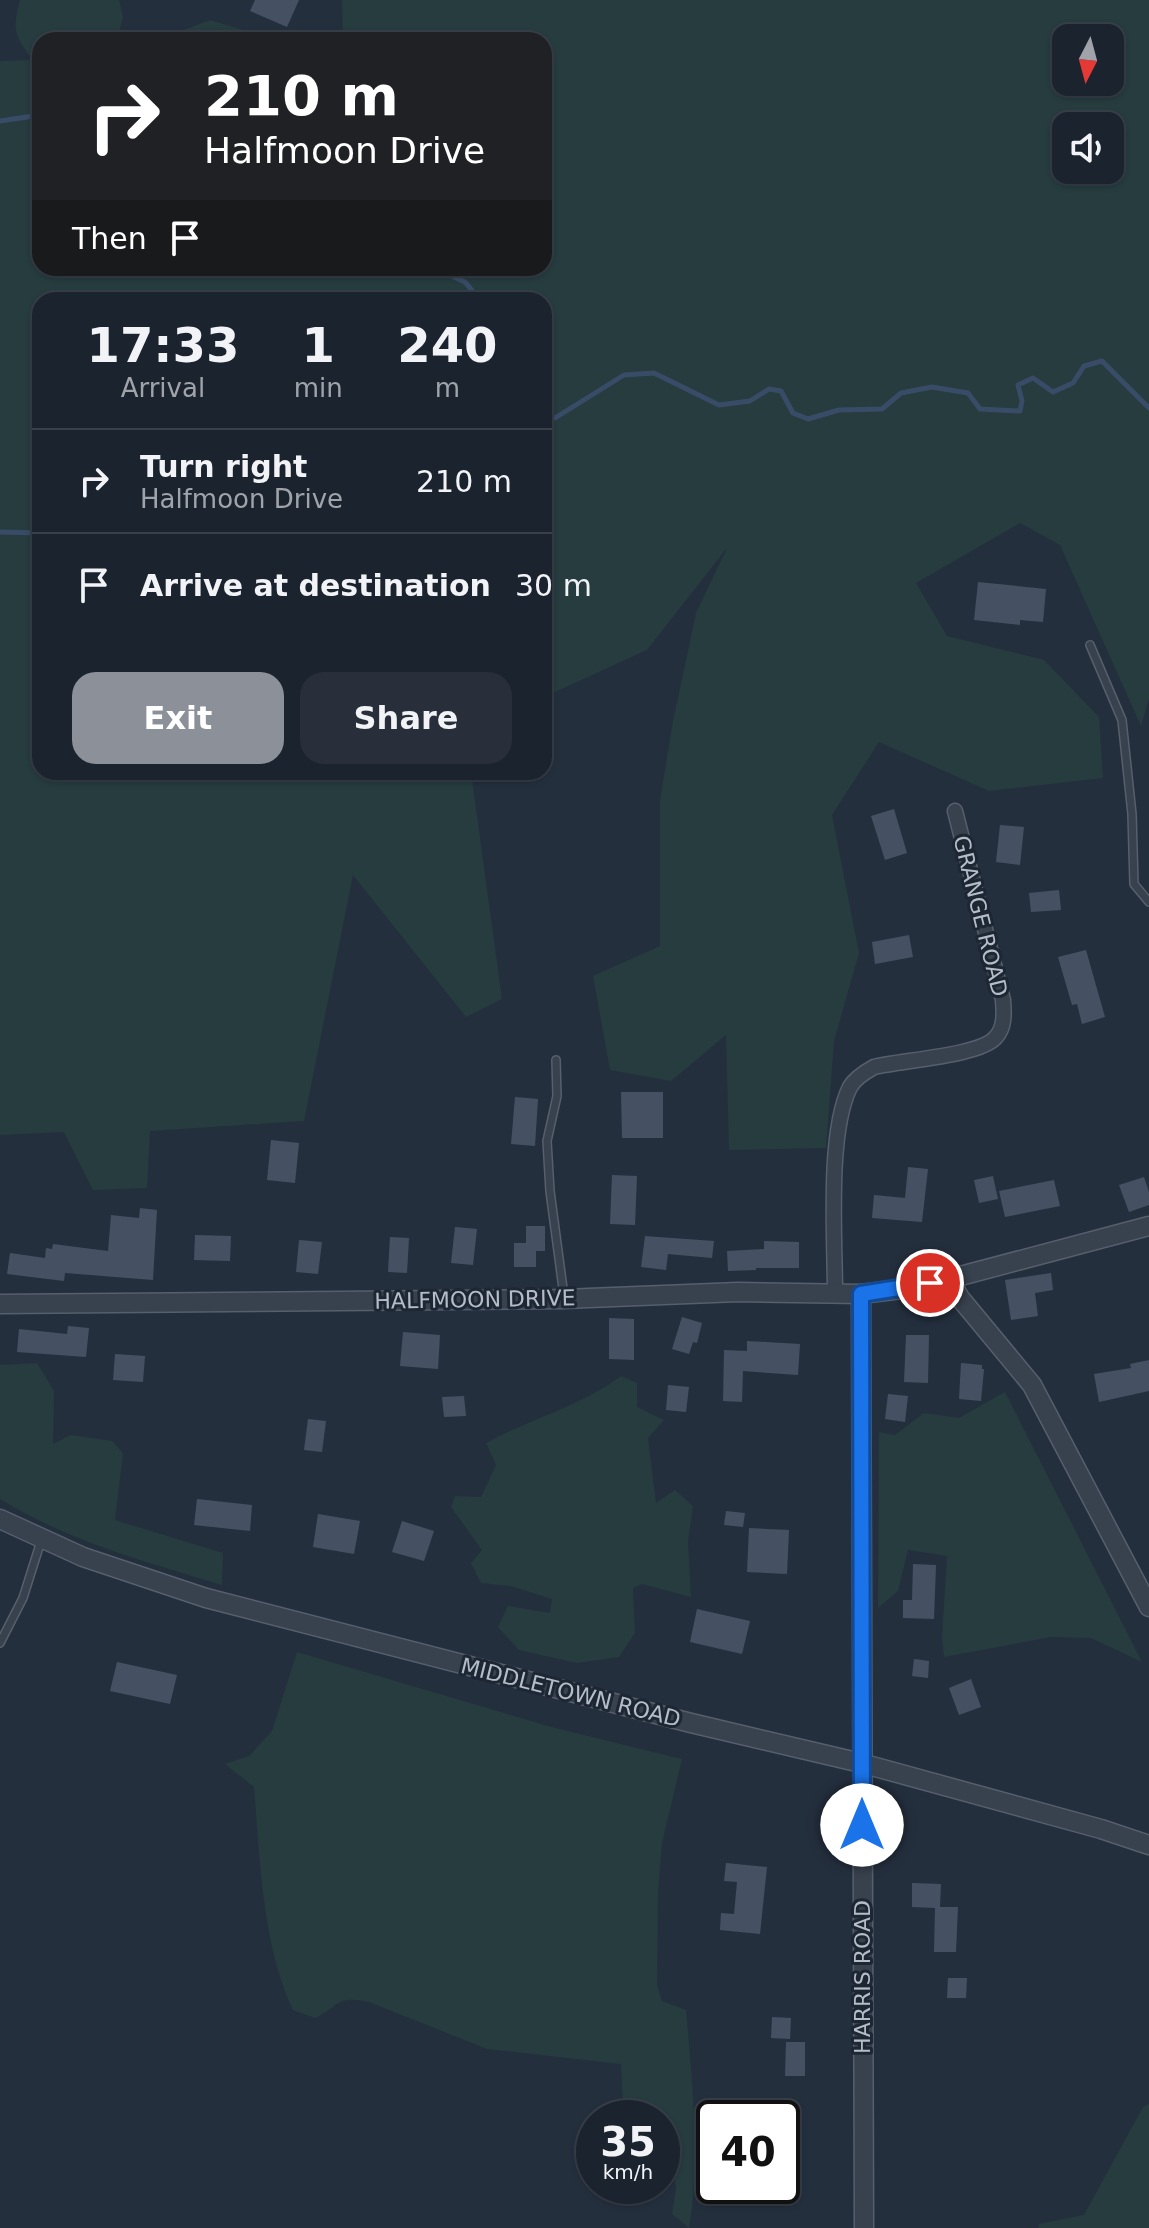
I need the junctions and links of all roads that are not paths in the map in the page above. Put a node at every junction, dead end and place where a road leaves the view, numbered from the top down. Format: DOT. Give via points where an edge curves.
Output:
graph roads {
  1 [pos="1090,645"];
  2 [pos="955,811"];
  3 [pos="1149,902"];
  4 [pos="556,1060"];
  5 [pos="1149,1226"];
  6 [pos="949,1279"];
  7 [pos="835,1293"];
  8 [pos="861,1294"];
  9 [pos="564,1299"];
  10 [pos="0,1304"];
  11 [pos="0,1519"];
  12 [pos="42,1539"];
  13 [pos="1149,1607"];
  14 [pos="0,1643"];
  15 [pos="861,1763"];
  16 [pos="1149,1845"];
  17 [pos="864,2228"];
  1 -- 3 [label="lane" via="1122,720 1134,884"];
  2 -- 7 [label="street, GRANGE ROAD" via="1004,1018 999,1034 979,1049 874,1067 850,1086 836,1161"];
  4 -- 9 [label="lane" via="557,1096 547,1141"];
  5 -- 6 [label="street, HALFMOON DRIVE"];
  6 -- 8 [label="street, HALFMOON DRIVE"];
  6 -- 13 [label="street" via="1032,1385"];
  7 -- 8 [label="street, HALFMOON DRIVE"];
  7 -- 9 [label="street, HALFMOON DRIVE"];
  8 -- 15 [label="street, HARRIS ROAD"];
  9 -- 10 [label="street, HALFMOON DRIVE"];
  11 -- 12 [label="street, MIDDLETOWN ROAD"];
  12 -- 14 [label="lane" via="23,1598"];
  12 -- 15 [label="street, MIDDLETOWN ROAD" via="206,1598"];
  15 -- 16 [label="street, MIDDLETOWN ROAD"];
  15 -- 17 [label="street, HARRIS ROAD"];
}
